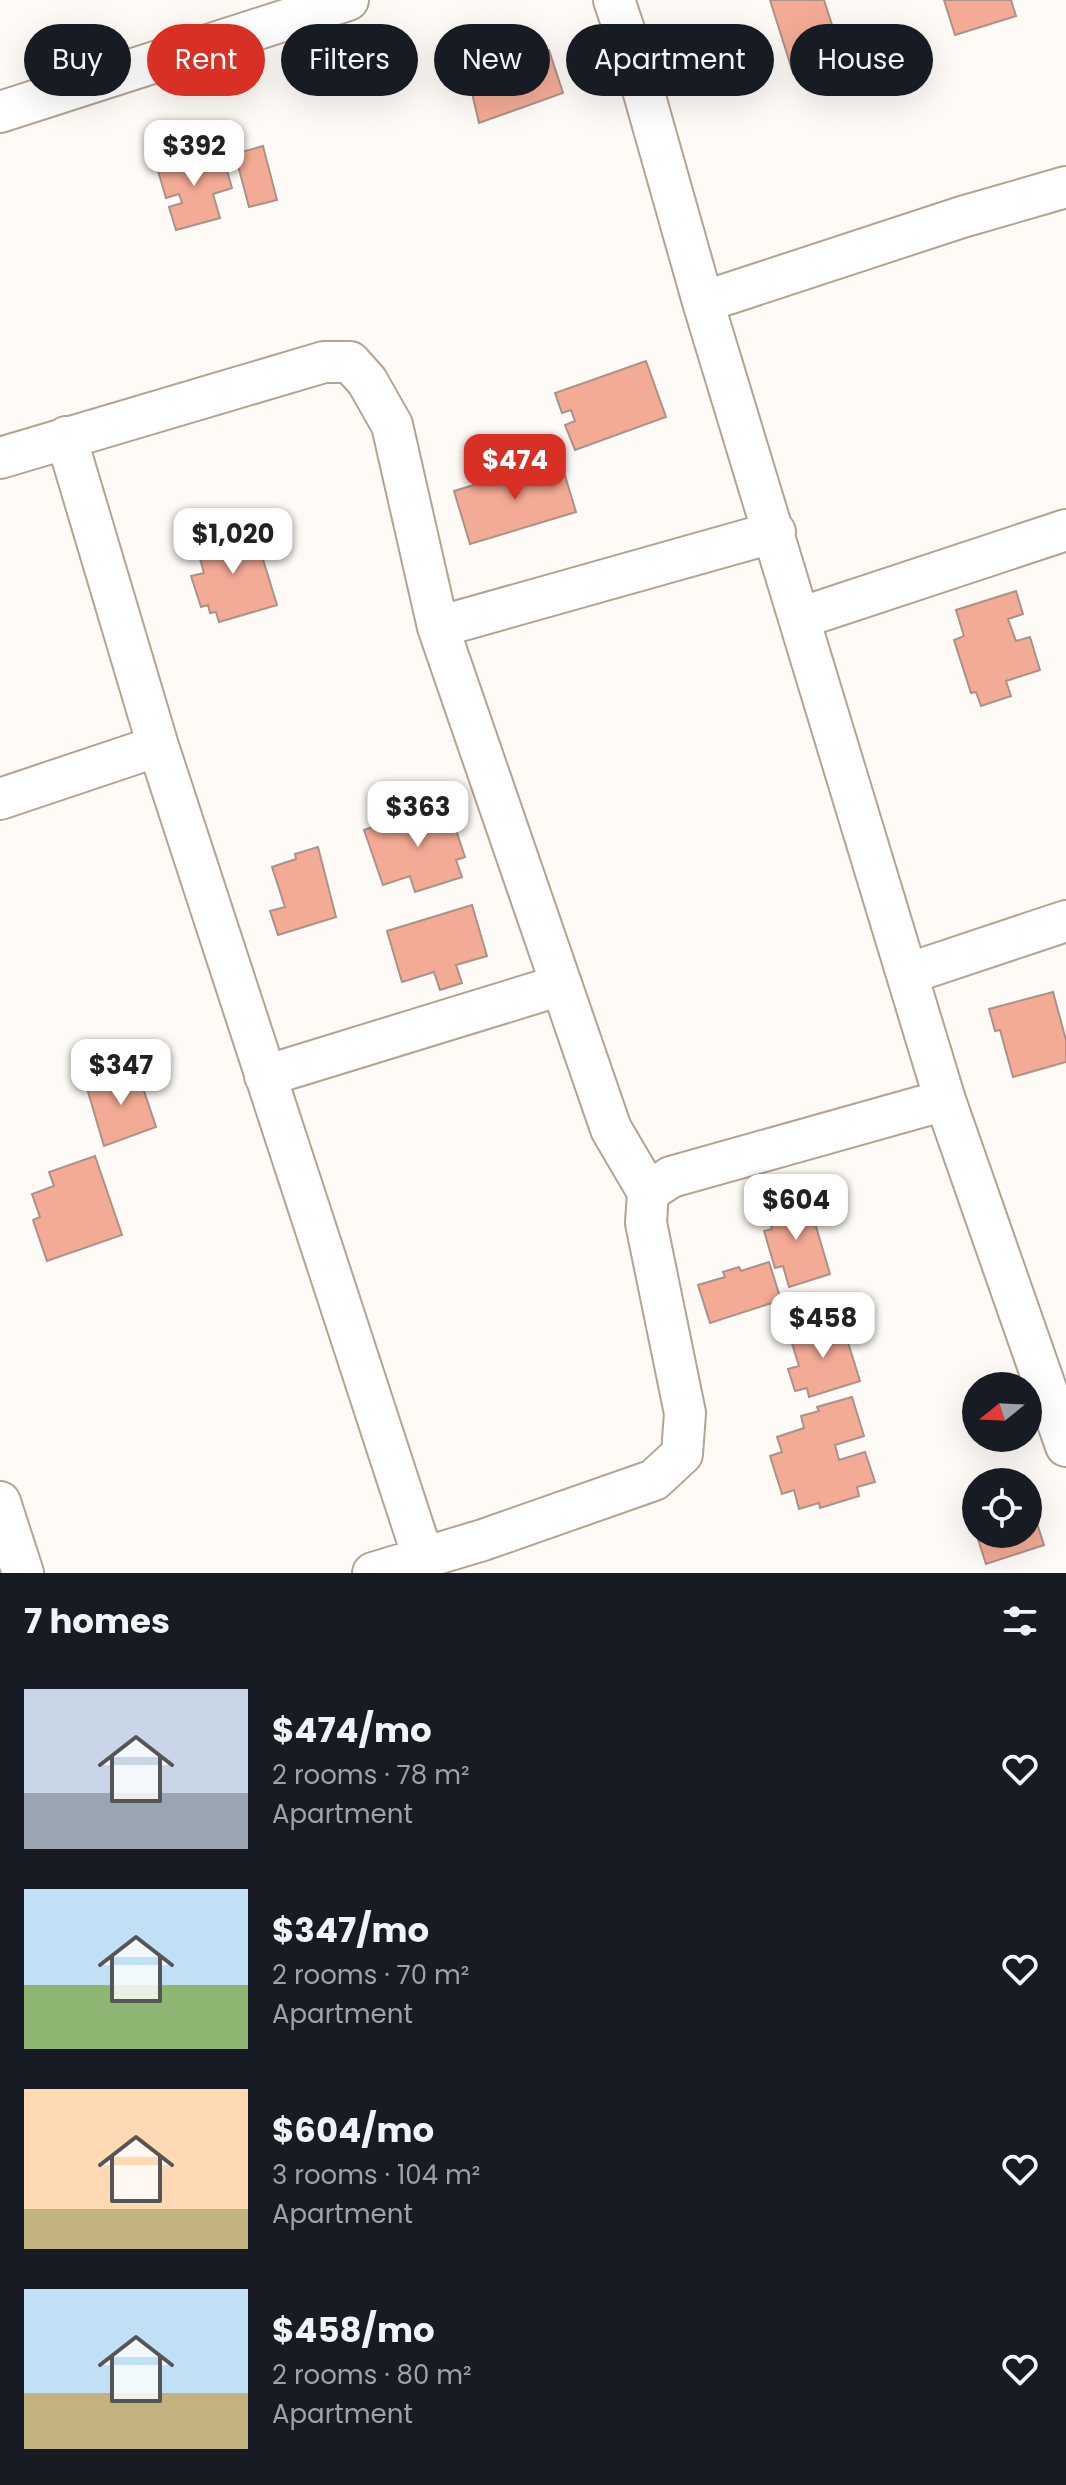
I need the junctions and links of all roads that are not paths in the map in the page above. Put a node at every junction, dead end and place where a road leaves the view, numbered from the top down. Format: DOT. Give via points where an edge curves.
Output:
graph roads {
  1 [pos="348,0"];
  2 [pos="614,0"];
  3 [pos="0,112"];
  4 [pos="1066,187"];
  5 [pos="703,302"];
  6 [pos="66,437"];
  7 [pos="0,458"];
  8 [pos="775,532"];
  9 [pos="1065,535"];
  10 [pos="800,618"];
  11 [pos="438,627"];
  12 [pos="158,746"];
  13 [pos="0,799"];
  14 [pos="1066,921"];
  15 [pos="907,974"];
  16 [pos="561,985"];
  17 [pos="265,1076"];
  18 [pos="945,1100"];
  19 [pos="648,1192"];
  20 [pos="1052,1362"];
  21 [pos="1066,1446"];
  22 [pos="0,1502"];
  23 [pos="423,1557"];
  24 [pos="23,1573"];
  25 [pos="373,1573"];
  1 -- 3 [label="street"];
  2 -- 5 [label="street"];
  4 -- 5 [label="street"];
  5 -- 8 [label="street"];
  6 -- 7 [label="street"];
  6 -- 11 [label="street" via="324,362 350,362 392,425"];
  6 -- 12 [label="street"];
  8 -- 10 [label="street"];
  8 -- 11 [label="street"];
  9 -- 10 [label="street"];
  10 -- 15 [label="street"];
  11 -- 16 [label="street"];
  12 -- 13 [label="street"];
  12 -- 17 [label="street"];
  14 -- 15 [label="street"];
  15 -- 18 [label="street"];
  16 -- 17 [label="street"];
  16 -- 19 [label="street" via="611,1129"];
  17 -- 23 [label="street"];
  18 -- 19 [label="street" via="671,1177"];
  18 -- 20 [label="street"];
  19 -- 23 [label="street" via="646,1223 685,1413 682,1454 654,1480"];
  20 -- 21 [label="street"];
  22 -- 24 [label="street"];
  23 -- 25 [label="street"];
}
